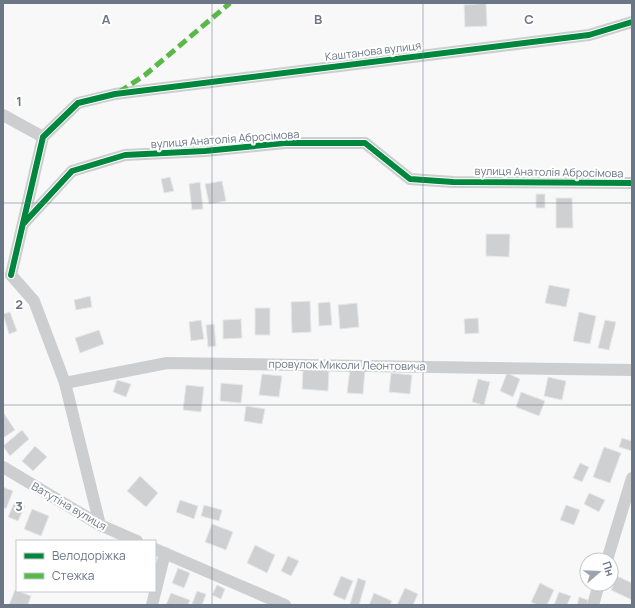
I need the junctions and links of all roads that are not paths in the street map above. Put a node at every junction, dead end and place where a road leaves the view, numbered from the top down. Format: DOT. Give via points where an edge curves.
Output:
graph roads {
  1 [pos="632,22"];
  2 [pos="3,115"];
  3 [pos="43,137"];
  4 [pos="632,183"];
  5 [pos="23,223"];
  6 [pos="7,279"];
  7 [pos="632,370"];
  8 [pos="65,383"];
  9 [pos="3,467"];
  10 [pos="632,478"];
  11 [pos="100,525"];
  12 [pos="135,540"];
  13 [pos="160,551"];
  14 [pos="609,552"];
  15 [pos="156,578"];
  16 [pos="154,592"];
  17 [pos="597,592"];
  18 [pos="152,605"];
  19 [pos="285,605"];
  20 [pos="593,605"];
  1 -- 3 [label="street, Каштанова вулиця" via="589,35 115,94 78,103"];
  2 -- 3 [label="street"];
  3 -- 5 [label="street"];
  4 -- 5 [label="street, вулиця Анатолія Абросімова" via="453,182 410,179 365,143 285,143 125,155 72,171"];
  5 -- 6 [label="street"];
  6 -- 8 [label="street" via="34,301"];
  7 -- 8 [label="street, провулок Миколи Леонтовича" via="167,362"];
  8 -- 11 [label="street"];
  9 -- 11 [label="street, Ватутіна вулиця"];
  10 -- 14 [label="street"];
  11 -- 12 [label="street, Ватутіна вулиця"];
  13 -- 15 [label="street"];
  13 -- 19 [label="street"];
  16 -- 18 [label="street"];
  17 -- 20 [label="street"];
}
